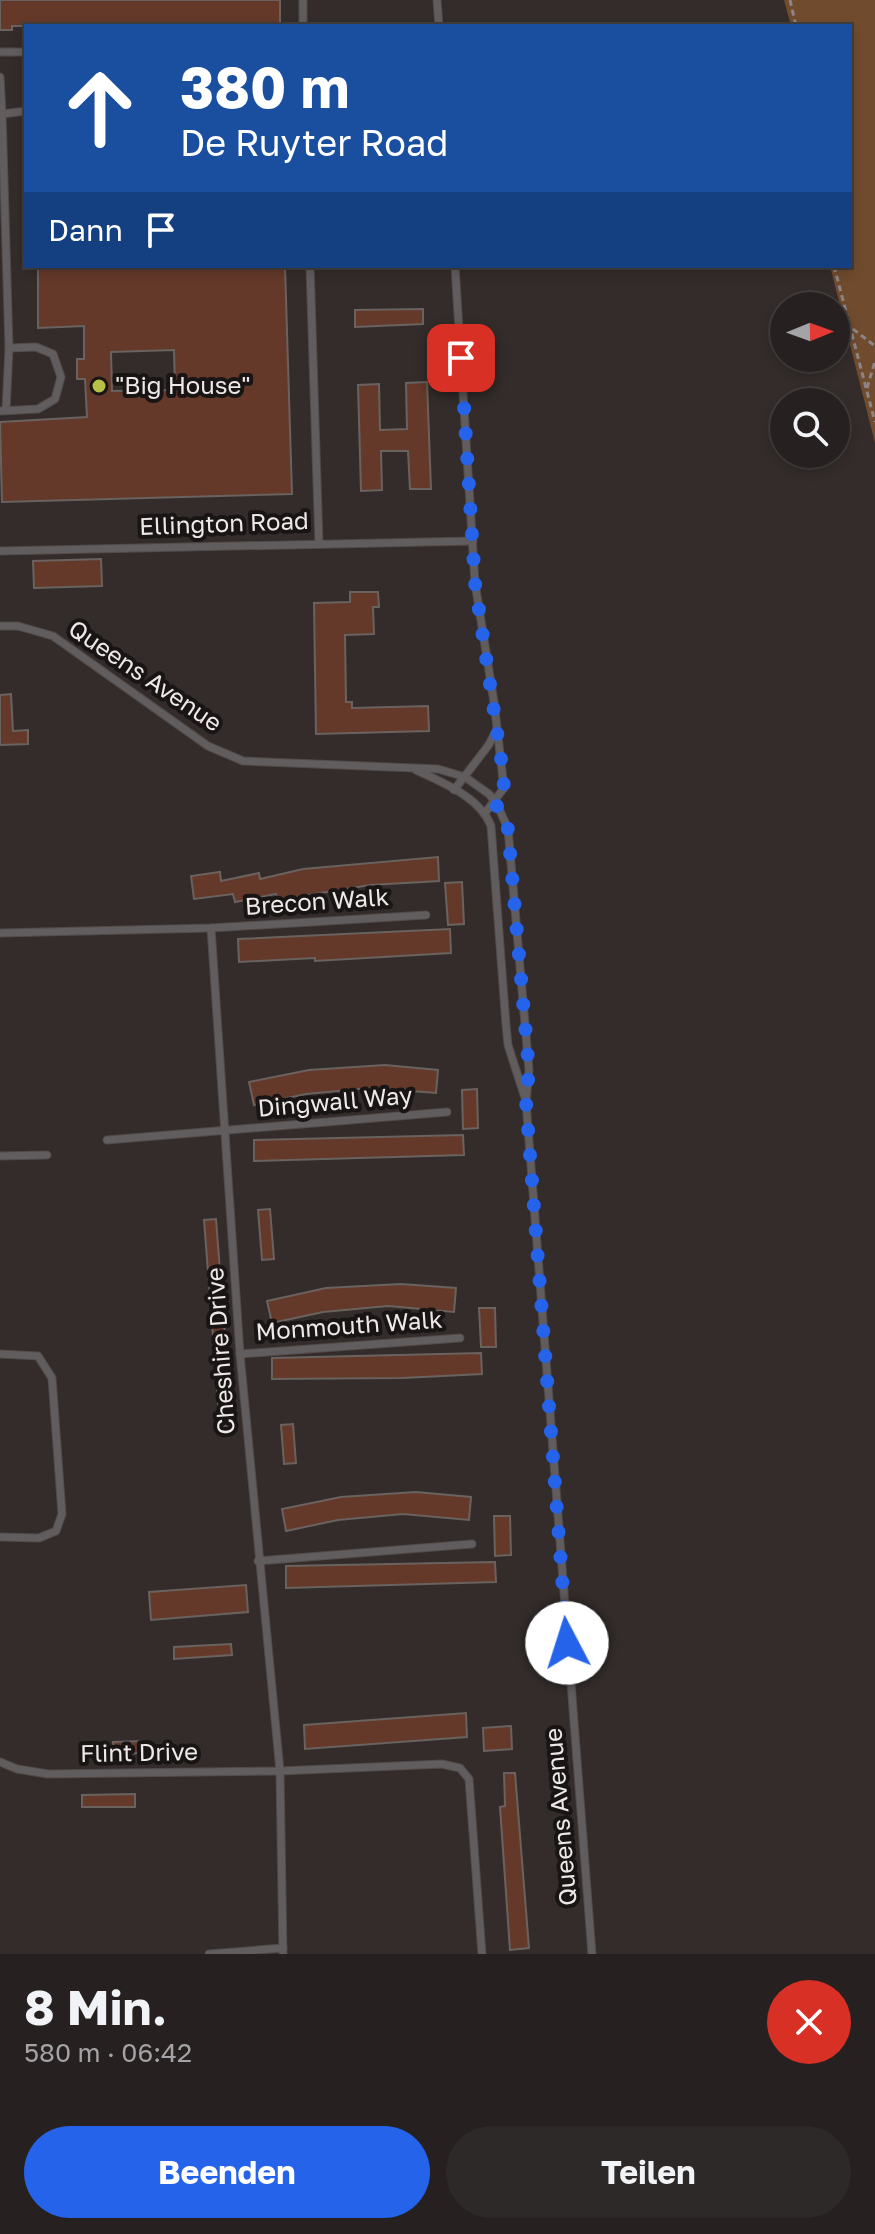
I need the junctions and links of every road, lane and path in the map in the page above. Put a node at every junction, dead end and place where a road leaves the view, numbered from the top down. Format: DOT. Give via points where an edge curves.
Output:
graph roads {
  1 [pos="303,0"];
  2 [pos="437,0"];
  3 [pos="790,0"];
  4 [pos="303,24"];
  5 [pos="439,24"];
  6 [pos="796,24"];
  7 [pos="0,52"];
  8 [pos="24,52"];
  9 [pos="0,77"];
  10 [pos="24,111"];
  11 [pos="2,114"];
  12 [pos="310,268"];
  13 [pos="455,268"];
  14 [pos="835,268"];
  15 [pos="851,328"];
  16 [pos="875,346"];
  17 [pos="9,348"];
  18 [pos="875,361"];
  19 [pos="867,389"];
  20 [pos="3,410"];
  21 [pos="875,422"];
  22 [pos="473,541"];
  23 [pos="319,544"];
  24 [pos="0,551"];
  25 [pos="0,626"];
  26 [pos="497,729"];
  27 [pos="410,767"];
  28 [pos="465,777"];
  29 [pos="454,790"];
  30 [pos="495,802"];
  31 [pos="485,813"];
  32 [pos="426,915"];
  33 [pos="211,928"];
  34 [pos="0,933"];
  35 [pos="526,1102"];
  36 [pos="447,1112"];
  37 [pos="225,1131"];
  38 [pos="107,1140"];
  39 [pos="47,1155"];
  40 [pos="0,1156"];
  41 [pos="460,1338"];
  42 [pos="0,1354"];
  43 [pos="240,1354"];
  44 [pos="0,1537"];
  45 [pos="472,1544"];
  46 [pos="258,1561"];
  47 [pos="0,1762"];
  48 [pos="280,1771"];
  49 [pos="283,1951"];
  50 [pos="209,1954"];
  51 [pos="482,1954"];
  52 [pos="592,1954"];
  1 -- 4 [label="lane"];
  2 -- 5 [label="lane"];
  3 -- 6 [label="path"];
  7 -- 8 [label="lane"];
  9 -- 11 [label="lane"];
  10 -- 11 [label="lane"];
  11 -- 17 [label="lane"];
  12 -- 23 [label="lane, Ellington Road"];
  13 -- 22 [label="lane"];
  14 -- 15 [label="path"];
  15 -- 16 [label="path"];
  15 -- 19 [label="path"];
  17 -- 20 [label="lane"];
  17 -- 20 [label="lane" via="36,347 53,354 61,377 55,399 38,409"];
  18 -- 19 [label="path"];
  19 -- 21 [label="path"];
  22 -- 23 [label="lane"];
  22 -- 26 [label="lane"];
  23 -- 24 [label="lane, Ellington Road"];
  25 -- 27 [label="lane, Queens Avenue" via="53,636 208,746 243,761"];
  26 -- 28 [label="lane"];
  26 -- 30 [label="lane" via="504,788"];
  27 -- 28 [label="lane, Queens Avenue"];
  27 -- 29 [label="lane, Queens Avenue"];
  28 -- 29 [label="lane"];
  28 -- 30 [label="lane, Queens Avenue"];
  29 -- 31 [label="lane, Queens Avenue"];
  30 -- 31 [label="lane"];
  30 -- 35 [label="lane, Queens Avenue" via="508,829 529,1070"];
  31 -- 35 [label="lane, Queens Avenue" via="491,826 508,1045"];
  32 -- 33 [label="lane, Brecon Walk"];
  33 -- 34 [label="lane, Brecon Walk"];
  33 -- 37 [label="lane, Cheshire Drive"];
  35 -- 52 [label="lane, Queens Avenue"];
  36 -- 37 [label="lane, Dingwall Way"];
  37 -- 38 [label="lane, Dingwall Way"];
  37 -- 43 [label="lane, Cheshire Drive"];
  39 -- 40 [label="lane"];
  41 -- 43 [label="lane, Monmouth Walk"];
  42 -- 44 [label="lane" via="38,1356 52,1378 62,1514 56,1531 39,1538"];
  43 -- 46 [label="lane, Cheshire Drive"];
  45 -- 46 [label="lane"];
  46 -- 48 [label="lane, Cheshire Drive"];
  47 -- 48 [label="lane, Flint Drive" via="48,1774"];
  48 -- 49 [label="lane, Cheshire Drive"];
  48 -- 51 [label="lane, Flint Drive" via="442,1764 460,1768 469,1779"];
  49 -- 50 [label="lane"];
}
